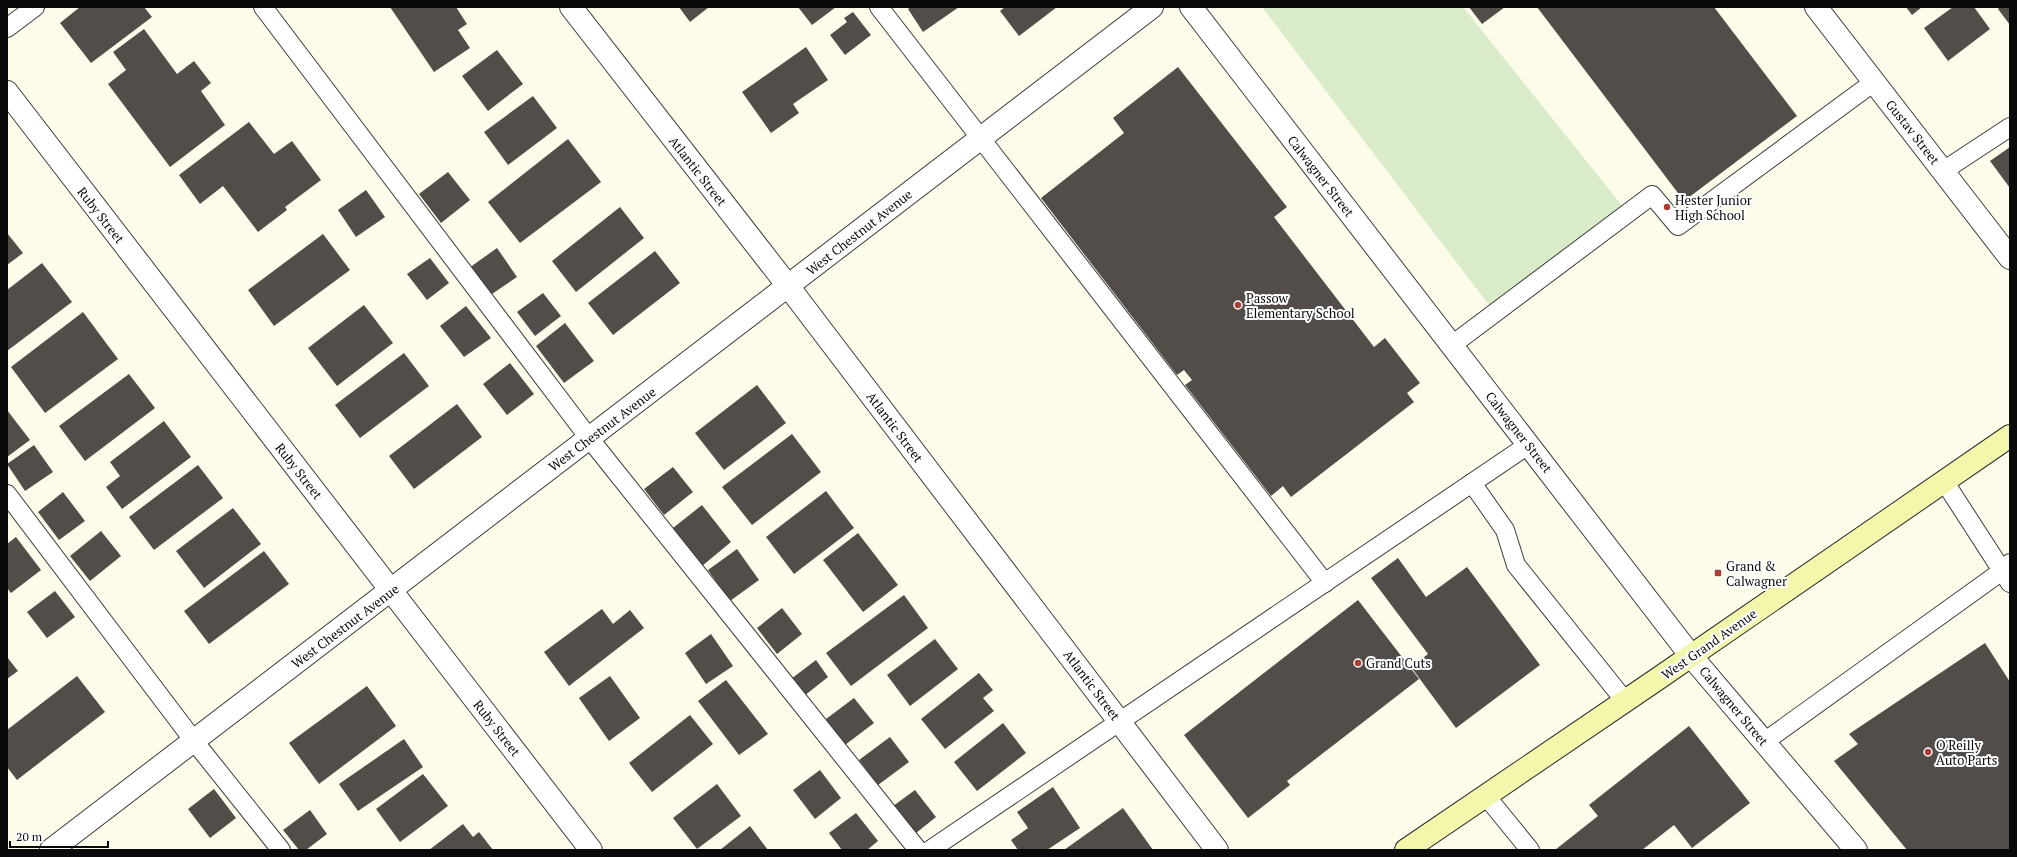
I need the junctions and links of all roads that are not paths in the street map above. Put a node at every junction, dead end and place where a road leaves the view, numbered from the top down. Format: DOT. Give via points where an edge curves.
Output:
graph roads {
  1 [pos="34,7"];
  2 [pos="263,7"];
  3 [pos="571,7"];
  4 [pos="879,7"];
  5 [pos="1152,7"];
  6 [pos="1191,7"];
  7 [pos="1816,7"];
  8 [pos="7,28"];
  9 [pos="1874,82"];
  10 [pos="7,92"];
  11 [pos="2010,127"];
  12 [pos="982,137"];
  13 [pos="1943,171"];
  14 [pos="2010,258"];
  15 [pos="788,286"];
  16 [pos="1452,346"];
  17 [pos="2010,436"];
  18 [pos="589,438"];
  19 [pos="1528,445"];
  20 [pos="1944,481"];
  21 [pos="1472,483"];
  22 [pos="7,494"];
  23 [pos="2007,572"];
  24 [pos="1325,583"];
  25 [pos="391,590"];
  26 [pos="1691,656"];
  27 [pos="1624,701"];
  28 [pos="1120,723"];
  29 [pos="194,741"];
  30 [pos="1764,742"];
  31 [pos="1486,796"];
  32 [pos="1413,848"];
  33 [pos="51,850"];
  34 [pos="281,850"];
  35 [pos="591,850"];
  36 [pos="918,850"];
  37 [pos="930,850"];
  38 [pos="1217,850"];
  39 [pos="1530,850"];
  40 [pos="1856,850"];
  1 -- 8 [label="lane"];
  2 -- 18 [label="lane"];
  3 -- 15 [label="street, Atlantic Street"];
  4 -- 12 [label="lane"];
  5 -- 12 [label="street, West Chestnut Avenue"];
  6 -- 16 [label="street, Calwagner Street"];
  7 -- 9 [label="street, Gustav Street"];
  9 -- 13 [label="street, Gustav Street"];
  9 -- 16 [label="lane" via="1678,226 1652,195"];
  10 -- 25 [label="street, Ruby Street"];
  11 -- 13 [label="lane"];
  12 -- 15 [label="street, West Chestnut Avenue"];
  12 -- 24 [label="lane"];
  13 -- 14 [label="street, Gustav Street"];
  15 -- 18 [label="street, West Chestnut Avenue"];
  15 -- 28 [label="street, Atlantic Street"];
  16 -- 19 [label="street, Calwagner Street"];
  17 -- 20 [label="main road, West Grand Avenue"];
  18 -- 25 [label="street, West Chestnut Avenue"];
  18 -- 36 [label="lane"];
  19 -- 21 [label="lane"];
  19 -- 26 [label="street, Calwagner Street"];
  20 -- 23 [label="lane"];
  20 -- 26 [label="main road, West Grand Avenue"];
  21 -- 24 [label="lane"];
  21 -- 27 [label="lane" via="1505,530 1516,565"];
  22 -- 29 [label="lane"];
  23 -- 30 [label="lane"];
  24 -- 28 [label="lane"];
  25 -- 29 [label="street, West Chestnut Avenue"];
  25 -- 35 [label="street, Ruby Street"];
  26 -- 27 [label="main road, West Grand Avenue"];
  26 -- 30 [label="street, Calwagner Street"];
  27 -- 31 [label="main road, West Grand Avenue"];
  28 -- 37 [label="lane"];
  28 -- 38 [label="street, Atlantic Street"];
  29 -- 33 [label="street, West Chestnut Avenue"];
  29 -- 34 [label="lane"];
  30 -- 40 [label="street, Calwagner Street"];
  31 -- 32 [label="main road, West Grand Avenue"];
  31 -- 39 [label="lane"];
}
